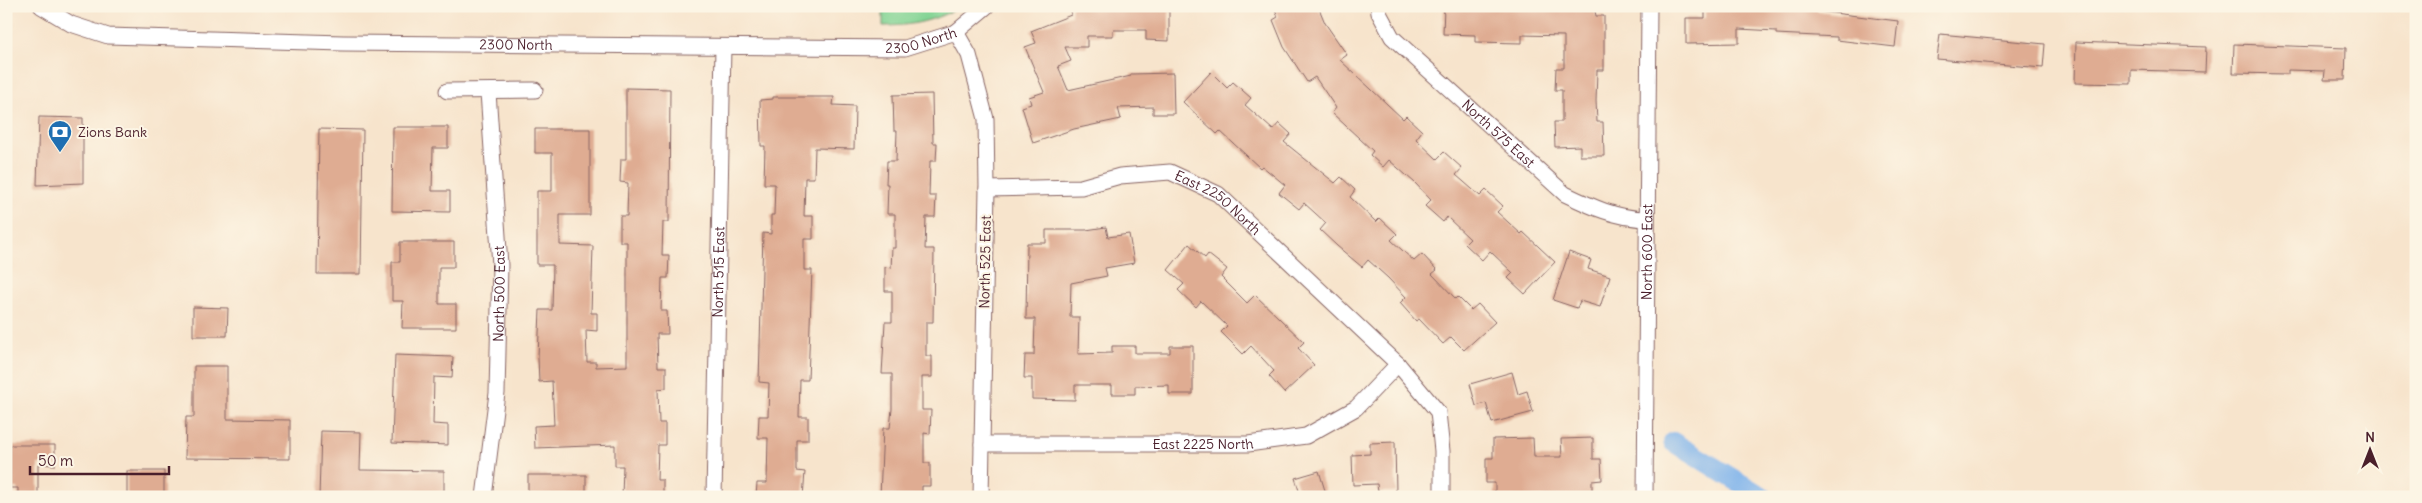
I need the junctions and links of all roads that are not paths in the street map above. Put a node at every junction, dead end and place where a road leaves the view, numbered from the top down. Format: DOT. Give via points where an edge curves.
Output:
graph roads {
  1 [pos="41,6"];
  2 [pos="987,6"];
  3 [pos="1378,6"];
  4 [pos="1649,6"];
  5 [pos="956,32"];
  6 [pos="723,47"];
  7 [pos="535,90"];
  8 [pos="447,91"];
  9 [pos="488,92"];
  10 [pos="987,189"];
  11 [pos="1646,219"];
  12 [pos="1398,364"];
  13 [pos="982,444"];
  14 [pos="484,497"];
  15 [pos="714,497"];
  16 [pos="981,497"];
  17 [pos="1442,497"];
  18 [pos="1645,497"];
  1 -- 6 [label="street, 2300 North" via="71,24 108,36 343,43"];
  2 -- 5 [label="street, 2300 North"];
  3 -- 11 [label="street, North 575 East" via="1392,37 1565,194 1598,210"];
  4 -- 11 [label="street, North 600 East"];
  5 -- 6 [label="street, 2300 North" via="905,48"];
  5 -- 10 [label="street, North 525 East" via="969,55 986,119"];
  6 -- 15 [label="street, North 515 East"];
  7 -- 9 [label="street"];
  8 -- 9 [label="street"];
  9 -- 14 [label="street, North 500 East" via="500,265 498,393"];
  10 -- 12 [label="street, East 2250 North" via="1081,188 1120,176 1170,172 1218,194"];
  10 -- 13 [label="street, North 525 East"];
  11 -- 18 [label="street, North 600 East"];
  12 -- 13 [label="street, East 2225 North" via="1356,408 1306,436 1248,444"];
  12 -- 17 [label="street" via="1438,412"];
  13 -- 16 [label="street, North 525 East"];
}
